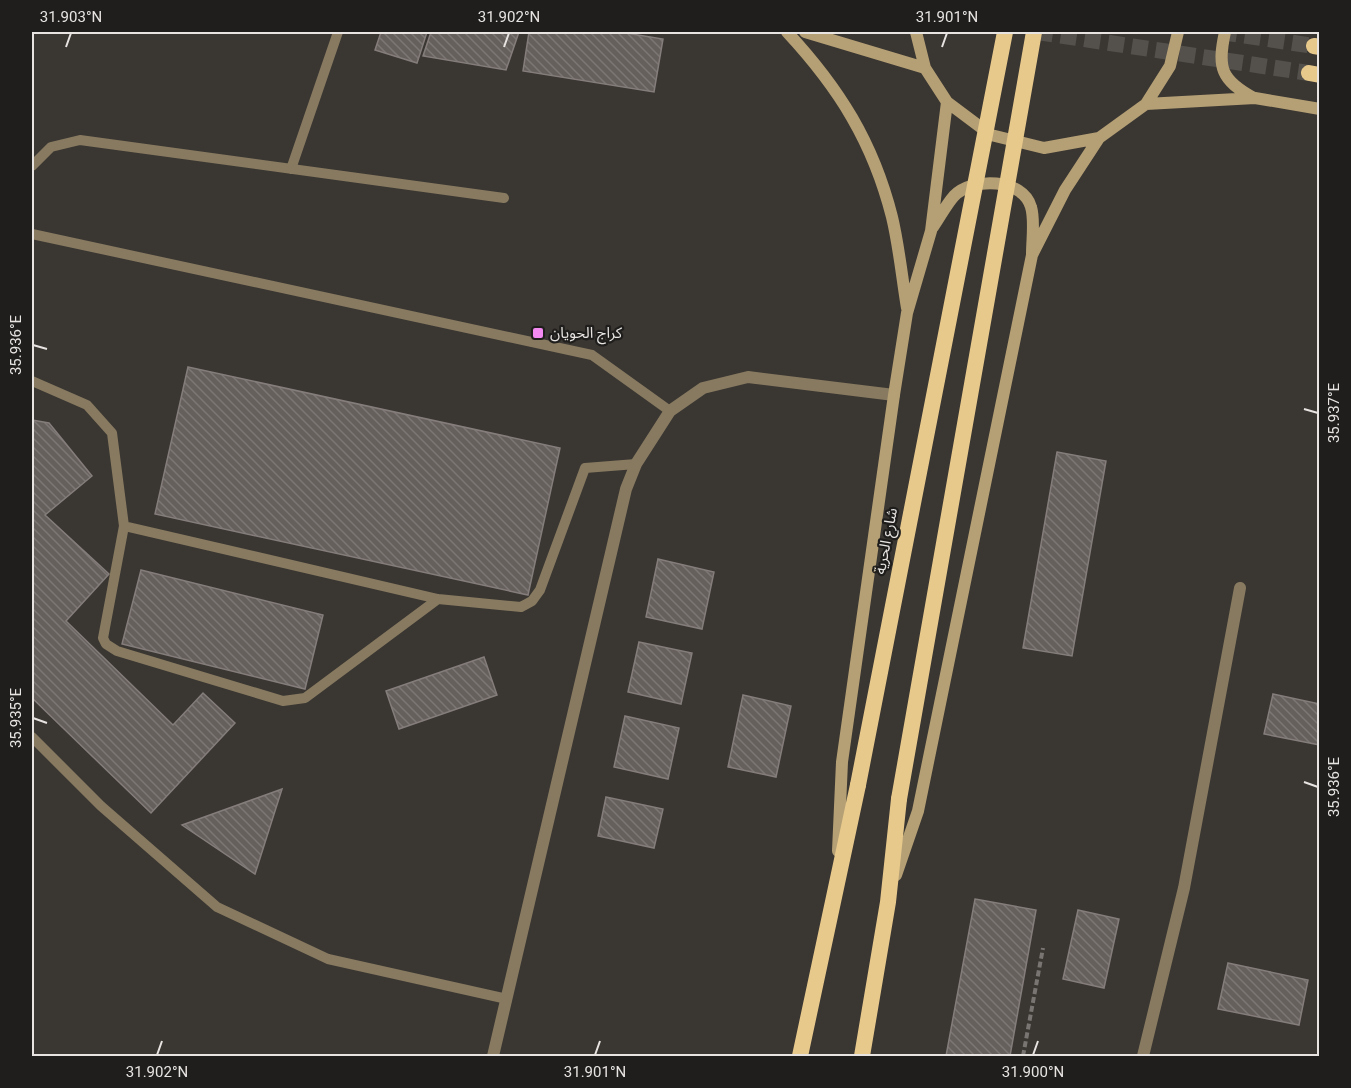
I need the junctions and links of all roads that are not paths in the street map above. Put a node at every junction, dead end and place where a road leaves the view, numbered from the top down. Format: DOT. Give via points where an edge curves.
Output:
graph roads {
  1 [pos="338,32"];
  2 [pos="787,32"];
  3 [pos="805,32"];
  4 [pos="916,32"];
  5 [pos="1005,32"];
  6 [pos="1034,32"];
  7 [pos="1178,32"];
  8 [pos="1225,32"];
  9 [pos="925,68"];
  10 [pos="1255,99"];
  11 [pos="947,102"];
  12 [pos="1146,104"];
  13 [pos="1320,109"];
  14 [pos="1099,138"];
  15 [pos="32,166"];
  16 [pos="291,169"];
  17 [pos="504,198"];
  18 [pos="931,231"];
  19 [pos="32,234"];
  20 [pos="1032,255"];
  21 [pos="907,313"];
  22 [pos="32,381"];
  23 [pos="894,395"];
  24 [pos="670,411"];
  25 [pos="636,464"];
  26 [pos="124,526"];
  27 [pos="1240,588"];
  28 [pos="438,599"];
  29 [pos="32,737"];
  30 [pos="836,886"];
  31 [pos="888,902"];
  32 [pos="507,999"];
  33 [pos="493,1056"];
  34 [pos="800,1056"];
  35 [pos="862,1056"];
  36 [pos="1143,1056"];
  1 -- 16 [label="lane"];
  2 -- 21 [label="main road" via="836,88 858,124 892,218"];
  3 -- 9 [label="main road"];
  4 -- 9 [label="main road"];
  5 -- 30 [label="highway, شارع الحرية, bridge"];
  6 -- 31 [label="highway, bridge" via="898,799"];
  7 -- 12 [label="main road" via="1170,66"];
  8 -- 10 [label="main road" via="1221,51 1223,75"];
  9 -- 11 [label="main road"];
  10 -- 12 [label="main road"];
  10 -- 13 [label="main road"];
  11 -- 14 [label="main road" via="991,135 1044,148"];
  11 -- 18 [label="main road"];
  12 -- 14 [label="main road"];
  14 -- 20 [label="main road" via="1065,190"];
  15 -- 16 [label="lane" via="51,147 80,140"];
  16 -- 17 [label="lane"];
  18 -- 20 [label="main road" via="955,195 969,187 991,183 1007,186 1025,195 1031,207"];
  18 -- 21 [label="main road"];
  19 -- 24 [label="lane" via="592,355"];
  20 -- 31 [label="main road" via="918,811"];
  21 -- 23 [label="main road"];
  22 -- 26 [label="lane" via="87,405 112,433"];
  23 -- 24 [label="street" via="748,377 703,388"];
  23 -- 30 [label="main road" via="843,762"];
  24 -- 25 [label="street"];
  25 -- 28 [label="lane" via="585,468 540,590 532,602 521,607"];
  25 -- 32 [label="street" via="626,489"];
  26 -- 28 [label="lane"];
  26 -- 28 [label="lane" via="103,638 106,644 117,651 283,701 305,698"];
  27 -- 36 [label="street" via="1184,888"];
  29 -- 32 [label="lane" via="101,806 217,907 328,959"];
  30 -- 34 [label="highway, شارع الحرية"];
  31 -- 35 [label="highway"];
  32 -- 33 [label="street"];
}
